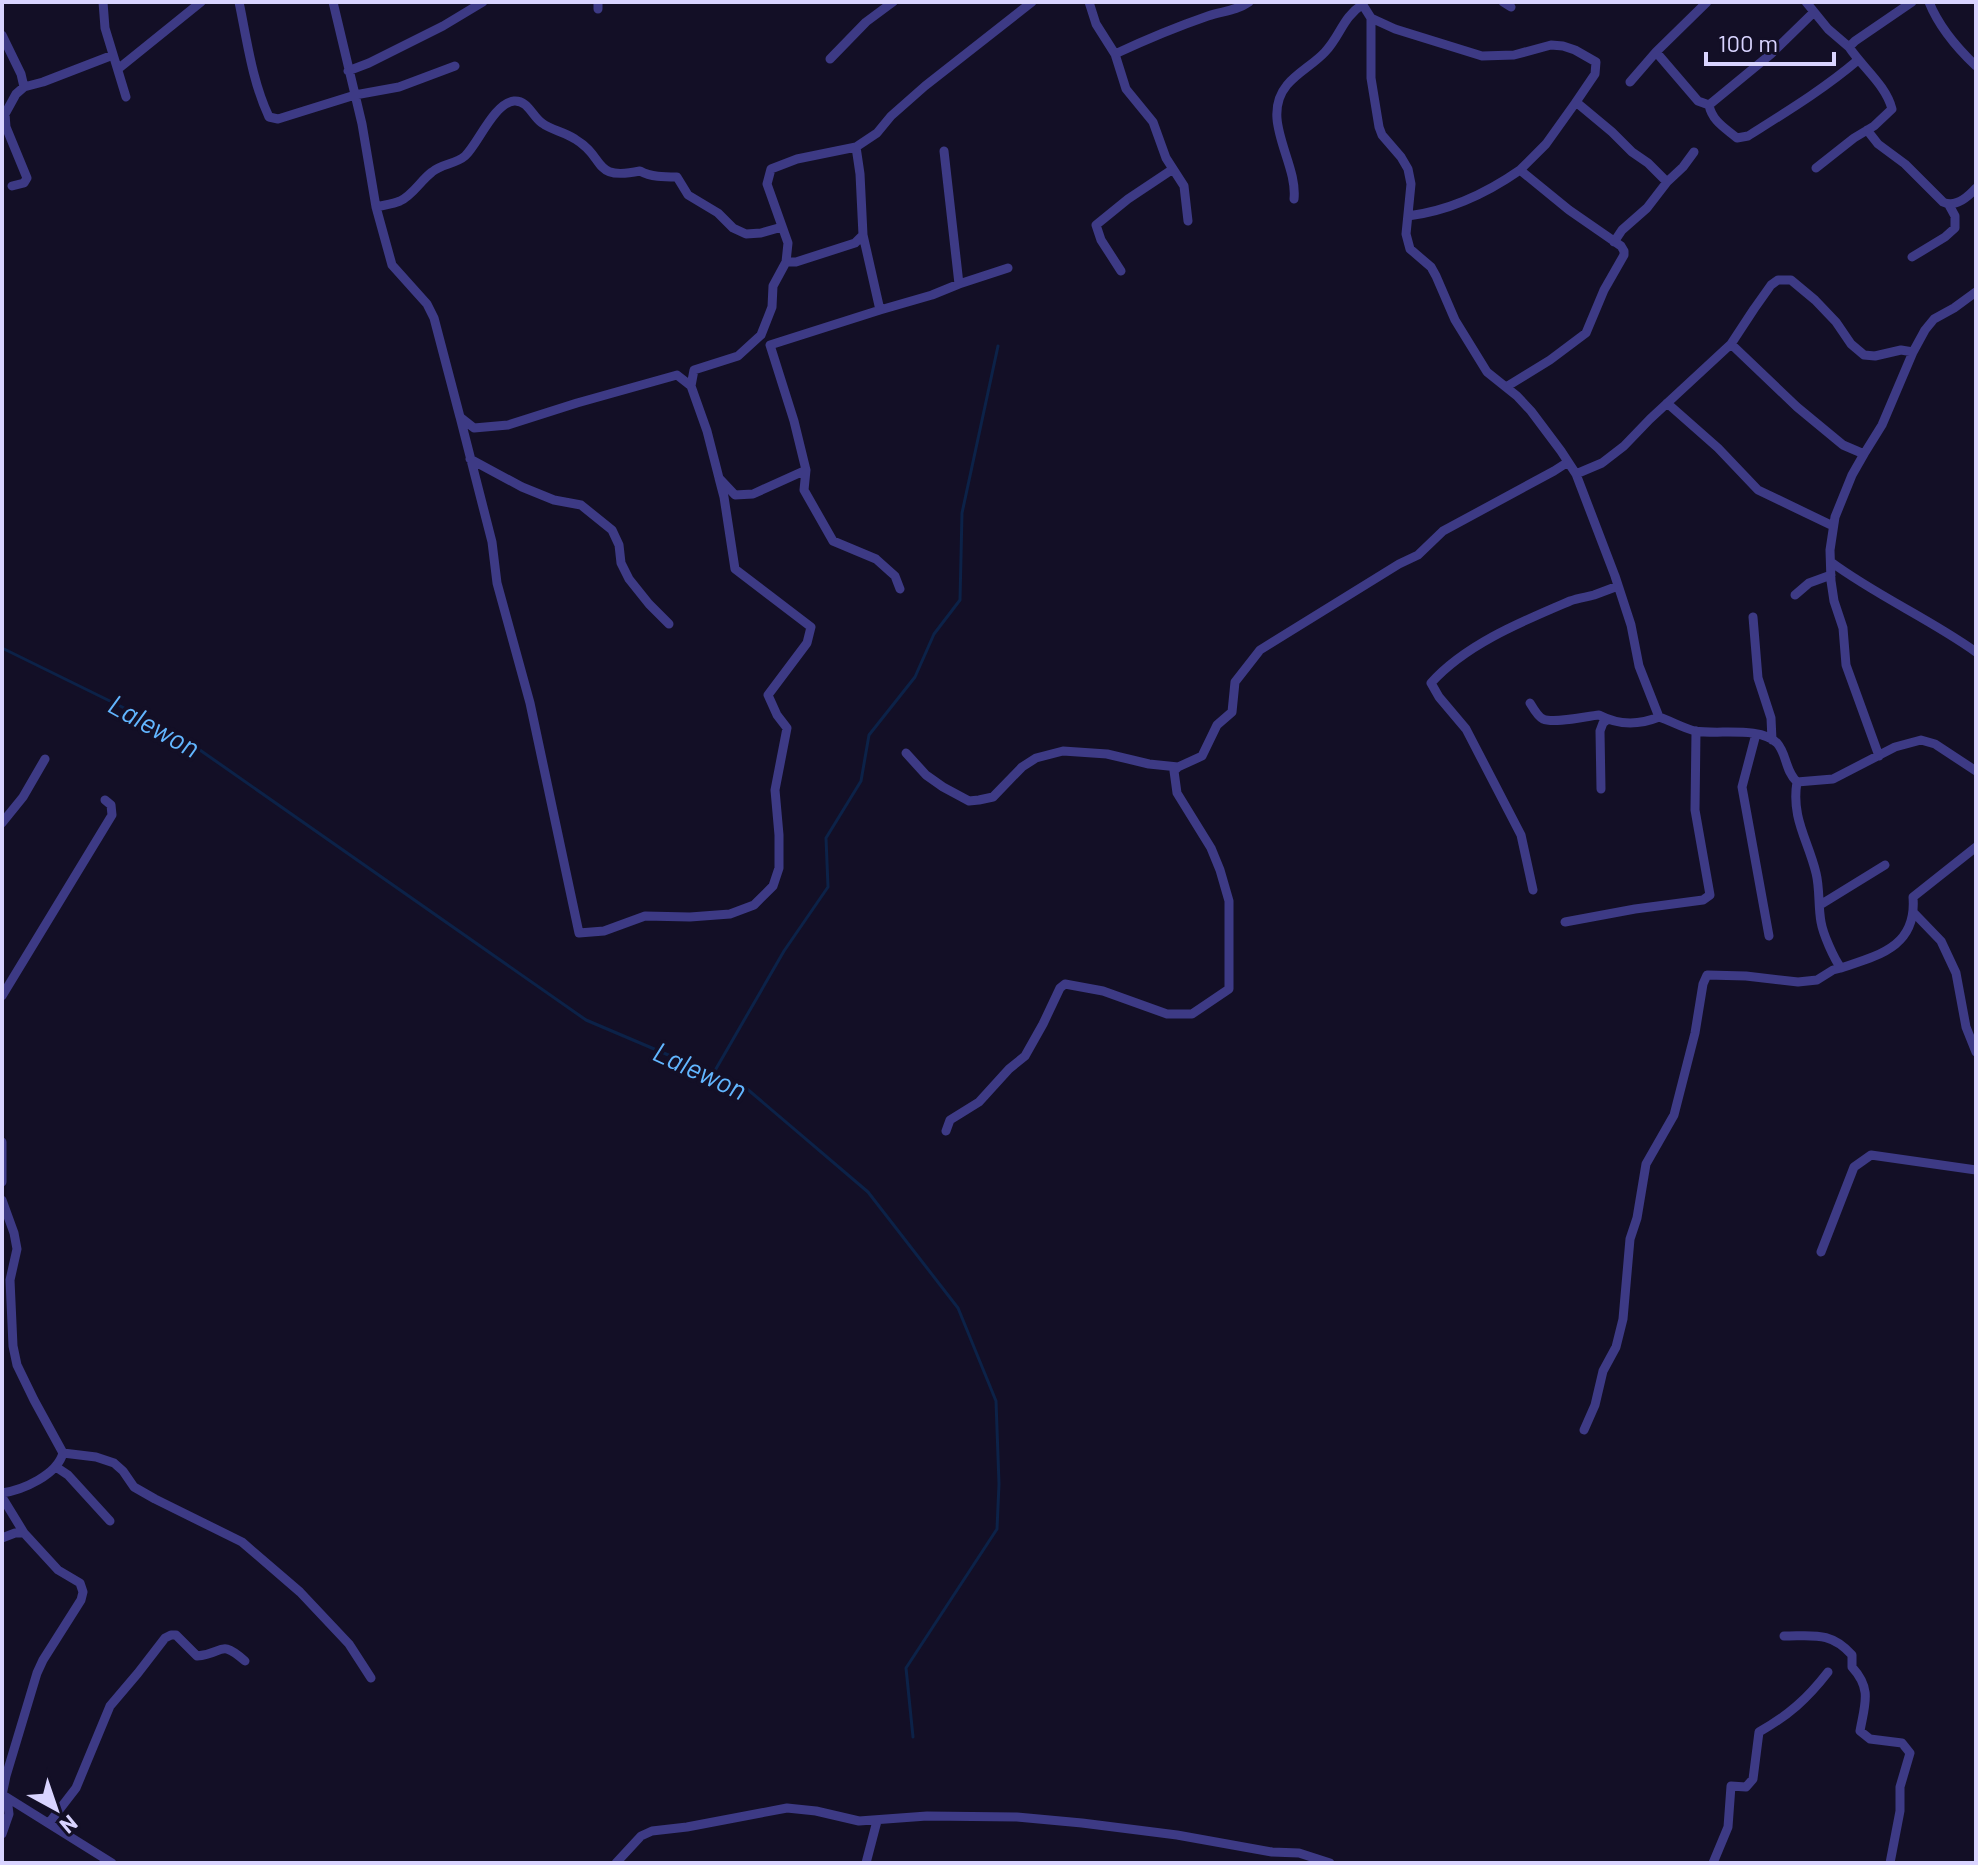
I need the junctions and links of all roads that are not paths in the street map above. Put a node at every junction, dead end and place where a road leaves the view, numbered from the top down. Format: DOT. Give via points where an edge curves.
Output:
graph roads {
  1 [pos="103,2"];
  2 [pos="201,2"];
  3 [pos="239,2"];
  4 [pos="333,2"];
  5 [pos="483,2"];
  6 [pos="893,2"];
  7 [pos="1032,2"];
  8 [pos="1089,2"];
  9 [pos="1249,2"];
  10 [pos="1707,2"];
  11 [pos="1806,2"];
  12 [pos="1912,2"];
  13 [pos="1929,2"];
  14 [pos="1362,3"];
  15 [pos="1814,12"];
  16 [pos="1371,18"];
  17 [pos="2,35"];
  18 [pos="1849,47"];
  19 [pos="1656,52"];
  20 [pos="1115,54"];
  21 [pos="113,55"];
  22 [pos="830,59"];
  23 [pos="1858,60"];
  24 [pos="455,66"];
  25 [pos="1976,66"];
  26 [pos="118,69"];
  27 [pos="348,71"];
  28 [pos="1630,82"];
  29 [pos="24,87"];
  30 [pos="355,95"];
  31 [pos="126,97"];
  32 [pos="1576,102"];
  33 [pos="1709,105"];
  34 [pos="1867,130"];
  35 [pos="856,147"];
  36 [pos="944,151"];
  37 [pos="1694,152"];
  38 [pos="1816,168"];
  39 [pos="1173,169"];
  40 [pos="1520,170"];
  41 [pos="1667,182"];
  42 [pos="12,186"];
  43 [pos="1976,188"];
  44 [pos="1294,199"];
  45 [pos="1949,205"];
  46 [pos="376,207"];
  47 [pos="1408,216"];
  48 [pos="1188,221"];
  49 [pos="782,227"];
  50 [pos="863,235"];
  51 [pos="1614,242"];
  52 [pos="1912,257"];
  53 [pos="786,262"];
  54 [pos="1008,268"];
  55 [pos="1121,271"];
  56 [pos="959,284"];
  57 [pos="1976,292"];
  58 [pos="880,310"];
  59 [pos="1731,344"];
  60 [pos="770,345"];
  61 [pos="1913,352"];
  62 [pos="738,356"];
  63 [pos="691,386"];
  64 [pos="1506,387"];
  65 [pos="1667,403"];
  66 [pos="460,417"];
  67 [pos="1864,454"];
  68 [pos="470,459"];
  69 [pos="1568,462"];
  70 [pos="806,470"];
  71 [pos="1576,474"];
  72 [pos="719,478"];
  73 [pos="1833,526"];
  74 [pos="1831,562"];
  75 [pos="1831,575"];
  76 [pos="1618,586"];
  77 [pos="900,589"];
  78 [pos="1795,595"];
  79 [pos="1753,617"];
  80 [pos="669,624"];
  81 [pos="1976,652"];
  82 [pos="1530,703"];
  83 [pos="1659,717"];
  84 [pos="1607,720"];
  85 [pos="1696,731"];
  86 [pos="1756,734"];
  87 [pos="1772,740"];
  88 [pos="906,753"];
  89 [pos="1879,756"];
  90 [pos="45,759"];
  91 [pos="1178,767"];
  92 [pos="1976,771"];
  93 [pos="1797,782"];
  94 [pos="1601,789"];
  95 [pos="105,800"];
  96 [pos="2,823"];
  97 [pos="1976,847"];
  98 [pos="1885,865"];
  99 [pos="1533,890"];
  100 [pos="1820,905"];
  101 [pos="1914,913"];
  102 [pos="1565,922"];
  103 [pos="1769,936"];
  104 [pos="1841,968"];
  105 [pos="2,996"];
  106 [pos="1976,1052"];
  107 [pos="946,1131"];
  108 [pos="2,1142"];
  109 [pos="1976,1170"];
  110 [pos="2,1182"];
  111 [pos="2,1200"];
  112 [pos="1821,1252"];
  113 [pos="1584,1430"];
  114 [pos="63,1453"];
  115 [pos="56,1467"];
  116 [pos="2,1495"];
  117 [pos="110,1521"];
  118 [pos="24,1533"];
  119 [pos="2,1538"];
  120 [pos="1784,1636"];
  121 [pos="245,1661"];
  122 [pos="1828,1672"];
  123 [pos="371,1678"];
  124 [pos="2,1795"];
  125 [pos="877,1821"];
  126 [pos="49,1823"];
  127 [pos="2,1834"];
  128 [pos="112,1863"];
  129 [pos="616,1863"];
  130 [pos="866,1863"];
  131 [pos="1330,1863"];
  132 [pos="1713,1863"];
  133 [pos="1890,1863"];
  1 -- 21 [label="street"];
  2 -- 26 [label="street"];
  3 -- 30 [label="street" via="269,117 278,119"];
  4 -- 27 [label="street"];
  5 -- 27 [label="street"];
  6 -- 22 [label="street"];
  7 -- 35 [label="street"];
  8 -- 20 [label="street"];
  9 -- 20 [label="street"];
  10 -- 19 [label="street"];
  11 -- 15 [label="street"];
  12 -- 18 [label="street"];
  13 -- 25 [label="street"];
  14 -- 16 [label="street"];
  14 -- 44 [label="street" via="1333,44 1278,99"];
  15 -- 18 [label="street"];
  15 -- 33 [label="street"];
  16 -- 32 [label="street" via="1482,56 1514,55 1551,45 1575,50 1596,62 1595,74"];
  16 -- 47 [label="street" via="1371,78 1379,127 1408,169"];
  17 -- 29 [label="street"];
  18 -- 23 [label="street"];
  19 -- 28 [label="street"];
  19 -- 33 [label="street" via="1698,101"];
  20 -- 39 [label="street" via="1126,89 1153,122"];
  21 -- 26 [label="street"];
  21 -- 29 [label="street"];
  23 -- 33 [label="street" via="1748,136 1737,138 1716,121"];
  23 -- 34 [label="street" via="1892,109"];
  24 -- 30 [label="street" via="399,87"];
  26 -- 31 [label="street"];
  27 -- 30 [label="street"];
  29 -- 42 [label="street" via="5,114 27,178"];
  30 -- 46 [label="street"];
  32 -- 40 [label="street"];
  32 -- 41 [label="street"];
  34 -- 38 [label="street"];
  34 -- 45 [label="street"];
  35 -- 49 [label="street" via="771,169 767,184"];
  35 -- 50 [label="street"];
  36 -- 56 [label="street"];
  37 -- 41 [label="street"];
  39 -- 48 [label="street" via="1184,186"];
  39 -- 55 [label="street" via="1096,225"];
  40 -- 47 [label="street" via="1443,209"];
  40 -- 51 [label="street"];
  41 -- 51 [label="street"];
  43 -- 45 [label="street"];
  45 -- 52 [label="street" via="1955,228"];
  46 -- 49 [label="street" via="401,200 433,170 465,157 490,120 514,101 527,105 542,123 575,138 605,170 618,176 640,171 677,177 688,195 746,234"];
  46 -- 66 [label="street" via="392,265 434,318"];
  47 -- 64 [label="street" via="1410,249 1431,267 1487,372"];
  49 -- 53 [label="street" via="788,243"];
  50 -- 53 [label="street" via="855,243"];
  50 -- 58 [label="street"];
  51 -- 64 [label="street" via="1624,255 1586,333"];
  53 -- 62 [label="street" via="773,286 772,307 761,335"];
  54 -- 56 [label="street"];
  56 -- 58 [label="street"];
  57 -- 61 [label="street" via="1934,319"];
  58 -- 60 [label="street"];
  59 -- 61 [label="street" via="1771,285 1783,279 1815,300 1864,355"];
  59 -- 65 [label="street"];
  59 -- 67 [label="street" via="1797,407 1843,445"];
  60 -- 62 [label="street"];
  60 -- 70 [label="street"];
  61 -- 67 [label="street"];
  62 -- 63 [label="street" via="694,370"];
  63 -- 66 [label="street" via="677,375 508,425 474,428"];
  63 -- 72 [label="street"];
  64 -- 69 [label="street"];
  65 -- 71 [label="street" via="1602,463"];
  65 -- 73 [label="street" via="1758,490"];
  66 -- 68 [label="street"];
  67 -- 73 [label="street"];
  68 -- 72 [label="street" via="579,933 604,931 645,916 730,914 754,905 773,886 779,868 775,790 787,728 768,695 807,643 811,627 735,569"];
  68 -- 80 [label="street" via="522,487 581,505 612,530 629,579"];
  69 -- 71 [label="street"];
  69 -- 91 [label="street" via="1443,531 1418,555 1260,650 1235,682 1232,712 1217,725 1202,756"];
  70 -- 72 [label="street" via="753,494 735,495"];
  70 -- 77 [label="street" via="804,490 833,541 876,559 895,576"];
  71 -- 76 [label="street"];
  73 -- 74 [label="street"];
  74 -- 75 [label="street"];
  74 -- 81 [label="street"];
  75 -- 78 [label="street"];
  75 -- 89 [label="street" via="1846,665"];
  76 -- 83 [label="street"];
  76 -- 99 [label="street" via="1516,624 1463,655 1431,683 1466,729 1521,835"];
  79 -- 87 [label="street" via="1758,678"];
  82 -- 84 [label="street" via="1544,720 1599,715"];
  83 -- 84 [label="street" via="1637,723"];
  83 -- 85 [label="street"];
  84 -- 94 [label="street" via="1600,731"];
  85 -- 86 [label="street"];
  85 -- 102 [label="street" via="1695,810 1710,895"];
  86 -- 87 [label="street"];
  86 -- 103 [label="street" via="1742,787"];
  87 -- 93 [label="street"];
  88 -- 91 [label="street" via="926,775 969,801 993,797 1022,767 1063,751"];
  89 -- 92 [label="street" via="1921,740"];
  89 -- 93 [label="street" via="1833,779"];
  90 -- 96 [label="street"];
  91 -- 107 [label="street" via="1177,793 1211,848 1229,901 1229,989 1192,1014 1167,1014 1103,991 1065,984 1025,1056 979,1102 950,1120"];
  93 -- 100 [label="street" via="1799,820 1817,875"];
  95 -- 105 [label="street" via="112,815"];
  97 -- 101 [label="street" via="1913,897"];
  98 -- 100 [label="street"];
  100 -- 104 [label="street" via="1821,923"];
  101 -- 104 [label="street" via="1901,940 1882,955"];
  101 -- 106 [label="street" via="1941,941 1956,973"];
  104 -- 113 [label="street" via="1798,982 1707,975 1674,1115 1646,1164 1630,1239 1623,1319"];
  108 -- 110 [label="street"];
  109 -- 112 [label="street" via="1871,1155 1854,1167"];
  111 -- 114 [label="street" via="17,1249 10,1280 17,1365"];
  114 -- 115 [label="street"];
  114 -- 123 [label="street" via="114,1463 134,1487 242,1542 300,1592 349,1644"];
  115 -- 116 [label="street"];
  115 -- 117 [label="street"];
  116 -- 118 [label="street"];
  118 -- 119 [label="street"];
  118 -- 124 [label="street" via="58,1570 80,1583 83,1592 37,1673"];
  120 -- 133 [label="street" via="1821,1636 1842,1643 1866,1692 1860,1731 1870,1739 1902,1743 1910,1753"];
  121 -- 126 [label="street" via="228,1648 197,1656 176,1635 165,1638 110,1706 76,1788"];
  122 -- 132 [label="street" via="1809,1696 1759,1732 1753,1779 1746,1787 1731,1786 1728,1827"];
  124 -- 126 [label="street"];
  124 -- 127 [label="street" via="9,1814"];
  125 -- 129 [label="street" via="787,1808 652,1831"];
  125 -- 130 [label="street"];
  125 -- 131 [label="street" via="927,1816 1069,1821 1299,1853"];
  126 -- 128 [label="street"];
}
